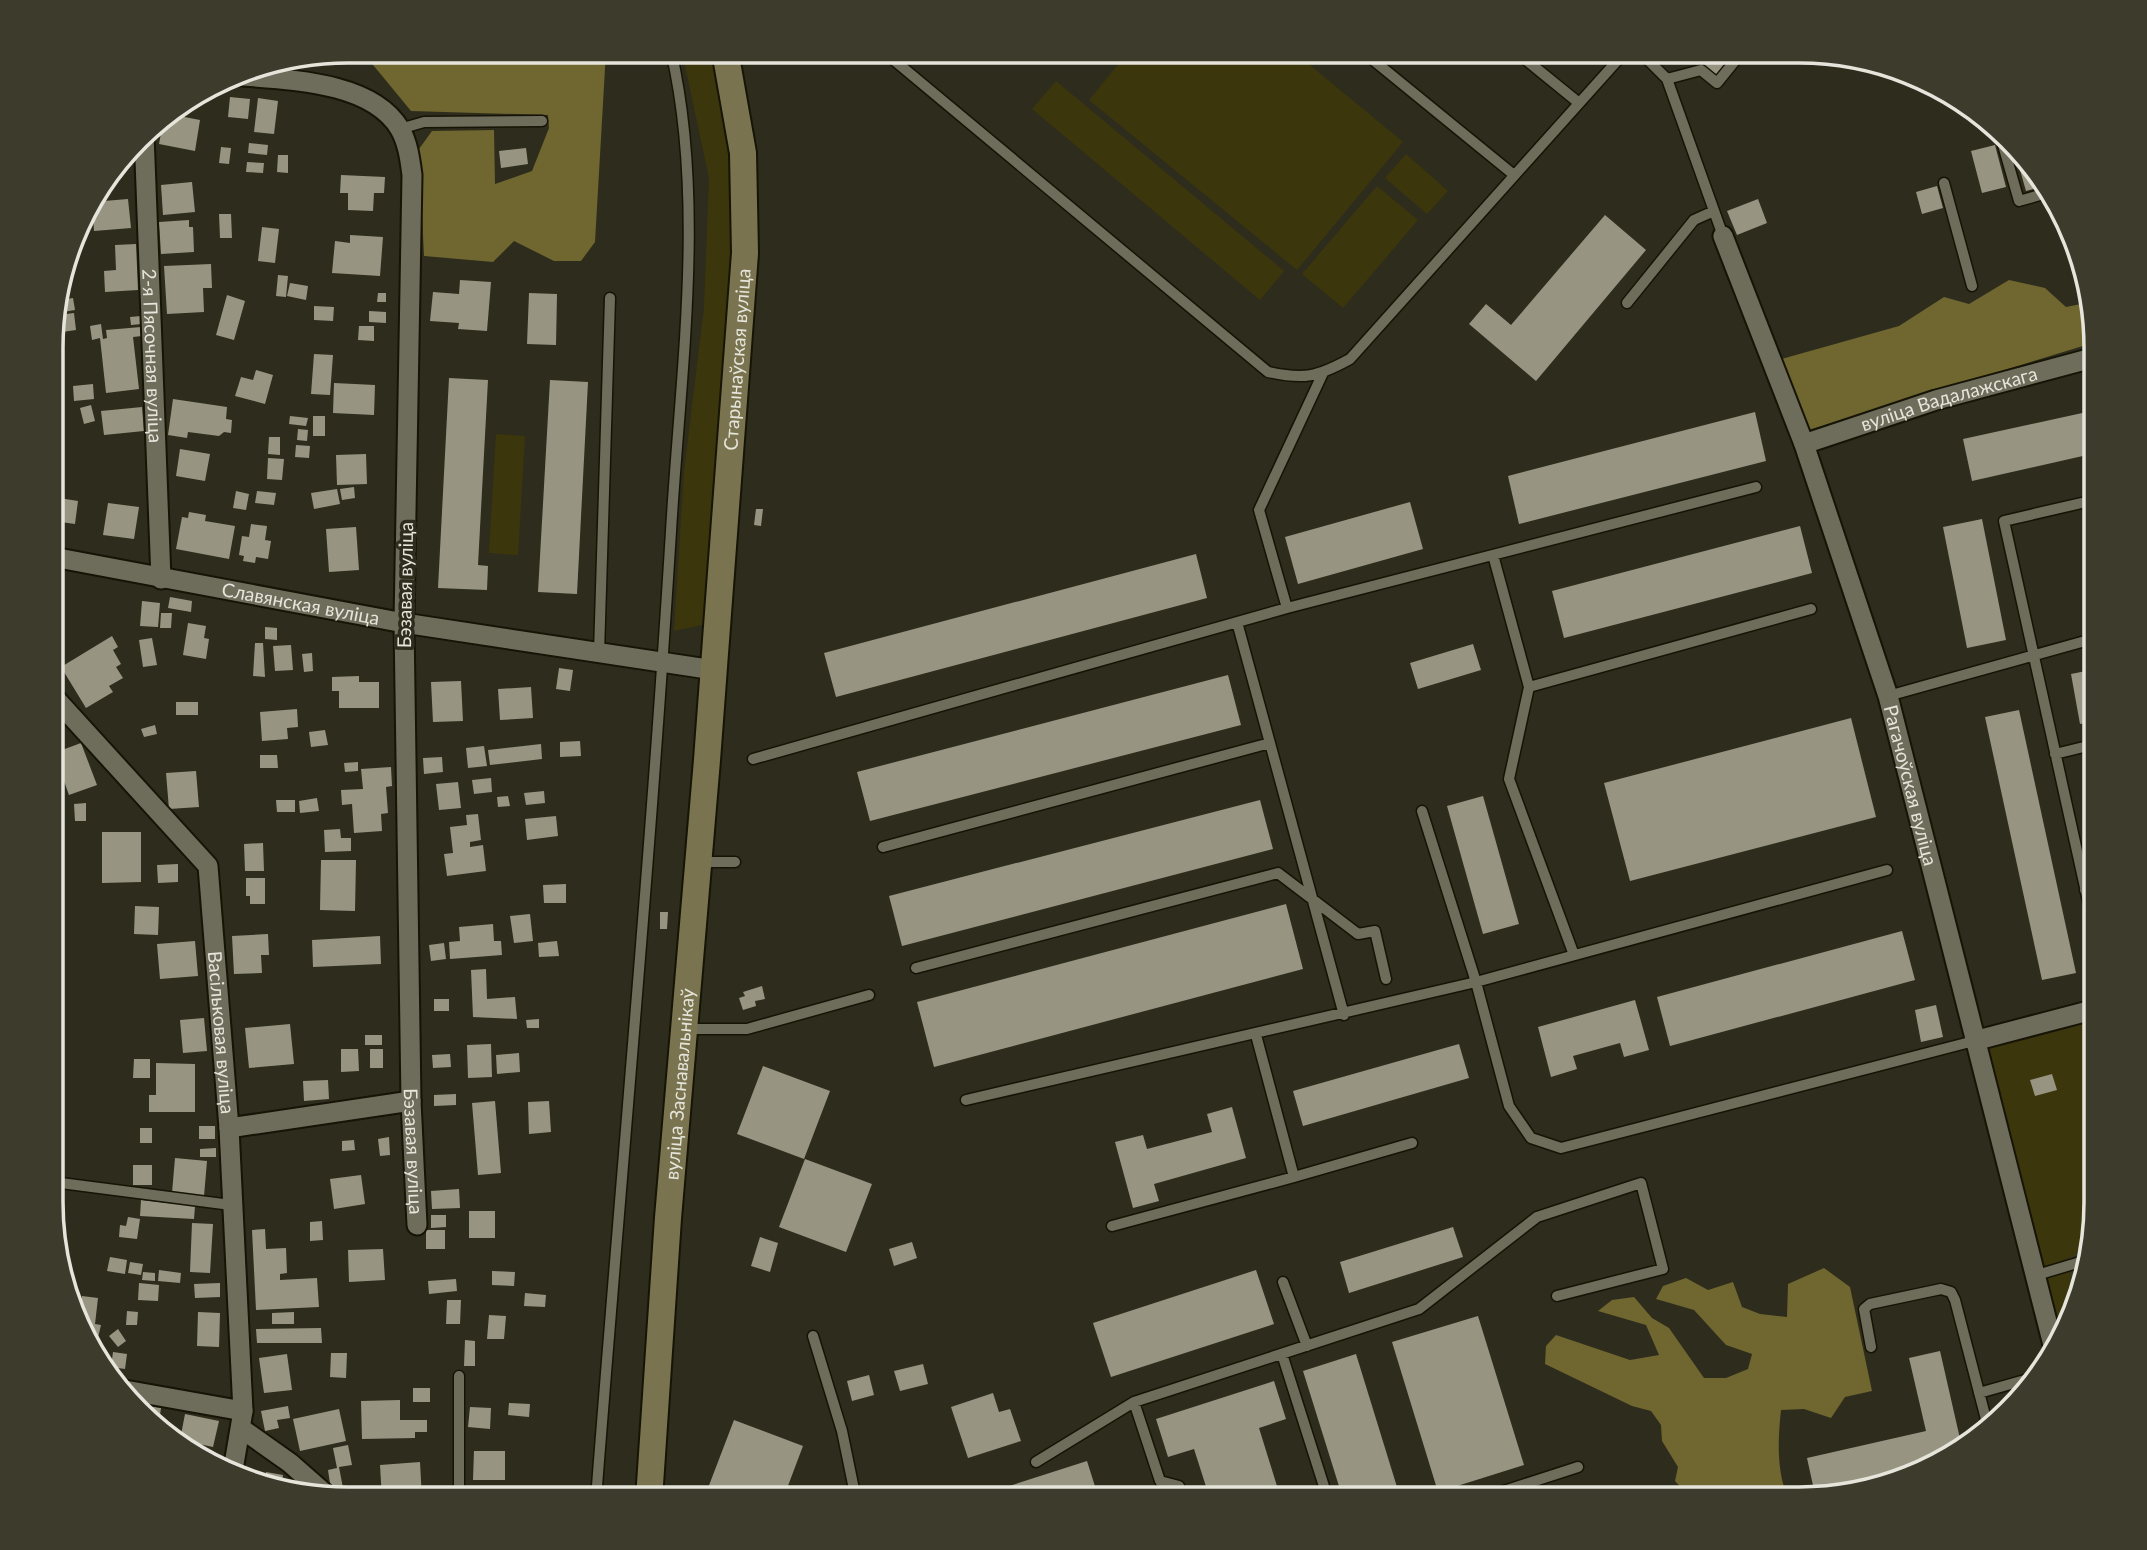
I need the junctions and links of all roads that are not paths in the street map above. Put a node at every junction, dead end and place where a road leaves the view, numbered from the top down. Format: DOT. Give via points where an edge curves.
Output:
graph roads {
  1 [pos="673,63"];
  2 [pos="726,63"];
  3 [pos="897,63"];
  4 [pos="1377,63"];
  5 [pos="1530,63"];
  6 [pos="1615,63"];
  7 [pos="1651,63"];
  8 [pos="1733,63"];
  9 [pos="258,77"];
  10 [pos="1667,79"];
  11 [pos="1579,103"];
  12 [pos="542,121"];
  13 [pos="400,129"];
  14 [pos="145,148"];
  15 [pos="2004,150"];
  16 [pos="1514,175"];
  17 [pos="1944,184"];
  18 [pos="2039,195"];
  19 [pos="1714,211"];
  20 [pos="1723,236"];
  21 [pos="1972,286"];
  22 [pos="610,299"];
  23 [pos="1628,303"];
  24 [pos="2084,360"];
  25 [pos="1323,373"];
  26 [pos="1804,444"];
  27 [pos="1756,487"];
  28 [pos="2084,503"];
  29 [pos="1493,555"];
  30 [pos="63,559"];
  31 [pos="161,579"];
  32 [pos="1287,608"];
  33 [pos="1811,609"];
  34 [pos="1237,622"];
  35 [pos="404,623"];
  36 [pos="2084,641"];
  37 [pos="599,653"];
  38 [pos="2033,656"];
  39 [pos="663,662"];
  40 [pos="713,670"];
  41 [pos="1529,687"];
  42 [pos="1888,696"];
  43 [pos="63,707"];
  44 [pos="1270,743"];
  45 [pos="2084,747"];
  46 [pos="2055,754"];
  47 [pos="753,759"];
  48 [pos="1422,811"];
  49 [pos="883,847"];
  50 [pos="696,862"];
  51 [pos="736,862"];
  52 [pos="2084,866"];
  53 [pos="1887,870"];
  54 [pos="1310,897"];
  55 [pos="1574,956"];
  56 [pos="916,968"];
  57 [pos="1386,979"];
  58 [pos="1476,982"];
  59 [pos="869,995"];
  60 [pos="2084,1012"];
  61 [pos="1343,1015"];
  62 [pos="683,1028"];
  63 [pos="1256,1035"];
  64 [pos="1974,1041"];
  65 [pos="966,1100"];
  66 [pos="411,1101"];
  67 [pos="229,1128"];
  68 [pos="1412,1143"];
  69 [pos="1294,1177"];
  70 [pos="63,1183"];
  71 [pos="231,1205"];
  72 [pos="417,1225"];
  73 [pos="1111,1226"];
  74 [pos="2078,1263"];
  75 [pos="2037,1275"];
  76 [pos="1283,1282"];
  77 [pos="1557,1296"];
  78 [pos="813,1336"];
  79 [pos="2051,1336"];
  80 [pos="1307,1346"];
  81 [pos="1871,1347"];
  82 [pos="1282,1354"];
  83 [pos="459,1376"];
  84 [pos="2021,1381"];
  85 [pos="137,1393"];
  86 [pos="1979,1393"];
  87 [pos="1134,1402"];
  88 [pos="1985,1417"];
  89 [pos="242,1420"];
  90 [pos="1035,1462"];
  91 [pos="234,1463"];
  92 [pos="1578,1467"];
  93 [pos="315,1485"];
  94 [pos="459,1487"];
  95 [pos="597,1487"];
  96 [pos="650,1487"];
  97 [pos="854,1487"];
  98 [pos="1179,1487"];
  99 [pos="1324,1487"];
  100 [pos="1516,1487"];
  1 -- 39 [label="lane" via="683,125 688,208"];
  2 -- 40 [label="main road, Старынаўская вуліца" via="743,153 746,221"];
  3 -- 25 [label="lane" via="1268,372 1297,379"];
  4 -- 16 [label="lane"];
  5 -- 11 [label="lane"];
  6 -- 11 [label="lane"];
  7 -- 10 [label="lane"];
  8 -- 10 [label="lane" via="1717,83 1701,70"];
  9 -- 13 [label="street" via="341,90 376,106"];
  10 -- 19 [label="lane"];
  11 -- 16 [label="lane"];
  12 -- 13 [label="lane" via="425,122"];
  13 -- 35 [label="street, Бэзавая вуліца" via="412,175"];
  14 -- 31 [label="street, 2-я Пясочная вуліца"];
  15 -- 18 [label="lane" via="2019,201"];
  16 -- 25 [label="lane" via="1350,359"];
  17 -- 21 [label="lane"];
  19 -- 20 [label="lane"];
  19 -- 23 [label="lane" via="1694,220"];
  20 -- 26 [label="street, Рагачоўская вуліца"];
  22 -- 37 [label="lane"];
  24 -- 26 [label="street, вуліца Вадалажскага" via="1936,400"];
  25 -- 32 [label="lane" via="1259,510"];
  26 -- 42 [label="street, Рагачоўская вуліца"];
  27 -- 29 [label="lane"];
  28 -- 38 [label="lane" via="2004,521"];
  29 -- 32 [label="lane"];
  29 -- 41 [label="lane"];
  30 -- 31 [label="street, Славянская вуліца"];
  31 -- 35 [label="street, Славянская вуліца"];
  32 -- 34 [label="lane"];
  33 -- 41 [label="lane"];
  34 -- 44 [label="lane"];
  34 -- 47 [label="lane"];
  35 -- 37 [label="street, Славянская вуліца"];
  35 -- 66 [label="street, Бэзавая вуліца"];
  36 -- 38 [label="lane"];
  37 -- 39 [label="street, Славянская вуліца"];
  38 -- 42 [label="lane"];
  38 -- 46 [label="lane"];
  39 -- 40 [label="street, Славянская вуліца"];
  39 -- 95 [label="lane"];
  40 -- 50 [label="main road, вуліца Заснавальнікаў"];
  41 -- 55 [label="lane" via="1509,779"];
  42 -- 64 [label="street, Рагачоўская вуліца"];
  43 -- 67 [label="street, Васільковая вуліца" via="208,866"];
  44 -- 49 [label="lane"];
  44 -- 54 [label="lane"];
  45 -- 46 [label="lane"];
  46 -- 52 [label="lane"];
  48 -- 58 [label="lane"];
  50 -- 51 [label="lane"];
  50 -- 62 [label="main road, вуліца Заснавальнікаў"];
  53 -- 55 [label="lane"];
  54 -- 56 [label="lane" via="1278,873"];
  54 -- 57 [label="lane" via="1358,934 1375,931"];
  54 -- 61 [label="lane"];
  55 -- 58 [label="lane"];
  58 -- 61 [label="lane"];
  58 -- 64 [label="lane" via="1509,1106 1531,1138 1562,1148"];
  59 -- 62 [label="lane" via="747,1029"];
  60 -- 64 [label="street"];
  61 -- 63 [label="lane"];
  62 -- 96 [label="main road, вуліца Заснавальнікаў"];
  63 -- 65 [label="lane"];
  63 -- 69 [label="lane"];
  64 -- 75 [label="street, Рагачоўская вуліца"];
  66 -- 67 [label="street"];
  66 -- 72 [label="street, Бэзавая вуліца"];
  67 -- 71 [label="street, Васільковая вуліца"];
  68 -- 69 [label="lane"];
  69 -- 73 [label="lane"];
  70 -- 71 [label="lane"];
  71 -- 89 [label="street, Васільковая вуліца"];
  74 -- 75 [label="lane"];
  75 -- 79 [label="street, Рагачоўская вуліца"];
  76 -- 80 [label="lane"];
  77 -- 80 [label="lane" via="1663,1269 1641,1183 1538,1217 1419,1310"];
  78 -- 97 [label="lane"];
  80 -- 82 [label="lane"];
  81 -- 86 [label="lane" via="1863,1316 1870,1304 1941,1289 1951,1292"];
  82 -- 87 [label="lane"];
  82 -- 99 [label="lane"];
  83 -- 94 [label="lane"];
  84 -- 86 [label="lane"];
  85 -- 89 [label="street"];
  86 -- 88 [label="lane"];
  87 -- 90 [label="lane"];
  87 -- 98 [label="lane" via="1160,1481"];
  89 -- 91 [label="street, Васільковая вуліца"];
  89 -- 93 [label="street"];
  92 -- 100 [label="lane"];
}
